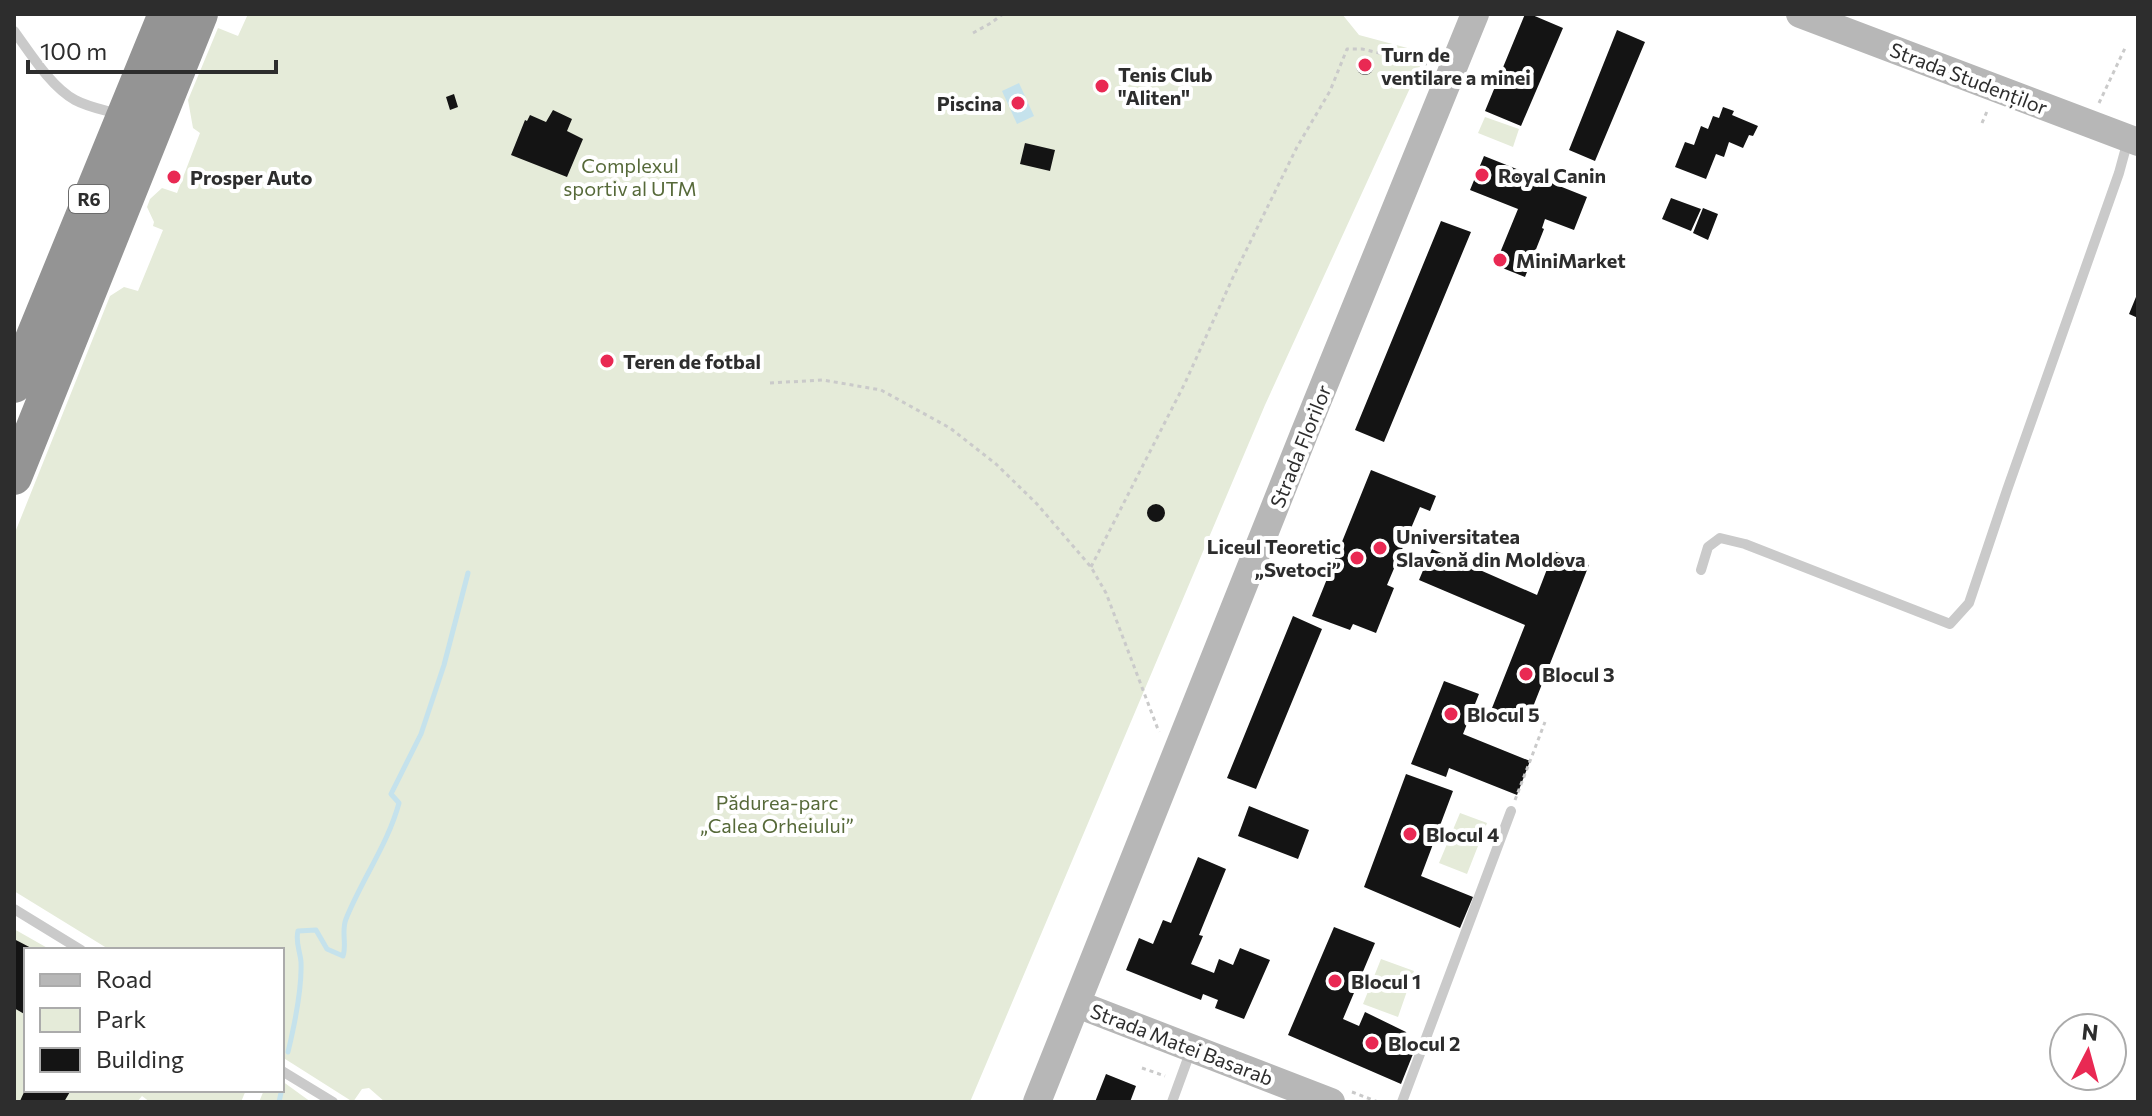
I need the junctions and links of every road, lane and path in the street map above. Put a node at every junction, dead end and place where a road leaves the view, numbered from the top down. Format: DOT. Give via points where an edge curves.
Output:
graph roads {
  1 [pos="166,14"];
  2 [pos="200,14"];
  3 [pos="1003,14"];
  4 [pos="1475,14"];
  5 [pos="1800,14"];
  6 [pos="14,31"];
  7 [pos="973,33"];
  8 [pos="2126,46"];
  9 [pos="1431,65"];
  10 [pos="2099,103"];
  11 [pos="1988,109"];
  12 [pos="124,116"];
  13 [pos="1982,123"];
  14 [pos="2133,140"];
  15 [pos="100,217"];
  16 [pos="770,383"];
  17 [pos="14,385"];
  18 [pos="14,477"];
  19 [pos="1091,567"];
  20 [pos="1701,570"];
  21 [pos="1545,722"];
  22 [pos="1159,732"];
  23 [pos="1511,811"];
  24 [pos="14,909"];
  25 [pos="78,948"];
  26 [pos="1077,1004"];
  27 [pos="1191,1048"];
  28 [pos="1142,1068"];
  29 [pos="284,1072"];
  30 [pos="1165,1076"];
  31 [pos="1300,1096"];
  32 [pos="333,1102"];
  33 [pos="1037,1102"];
  34 [pos="1172,1102"];
  35 [pos="1331,1102"];
  36 [pos="1402,1102"];
  1 -- 12 [label="highway, R6"];
  2 -- 15 [label="highway, R6"];
  3 -- 7 [label="path"];
  4 -- 26 [label="main road, Strada Florilor"];
  5 -- 14 [label="main road, Strada Studenților"];
  6 -- 12 [label="lane" via="67,94"];
  8 -- 10 [label="path"];
  9 -- 19 [label="path" via="1347,49"];
  11 -- 13 [label="path"];
  12 -- 15 [label="highway, R6"];
  14 -- 20 [label="lane" via="1969,603 1950,624 1720,538 1708,547"];
  15 -- 17 [label="highway, R6"];
  15 -- 18 [label="highway, R6"];
  16 -- 19 [label="path" via="823,380 863,386 919,410 996,464"];
  19 -- 22 [label="path"];
  21 -- 23 [label="path"];
  23 -- 36 [label="lane"];
  24 -- 25 [label="lane"];
  26 -- 27 [label="main road, Strada Matei Basarab"];
  26 -- 33 [label="main road, Strada Florilor"];
  27 -- 31 [label="main road, Strada Matei Basarab"];
  27 -- 34 [label="lane"];
  28 -- 30 [label="path"];
  29 -- 32 [label="lane"];
  31 -- 35 [label="main road, Strada Matei Basarab"];
}
